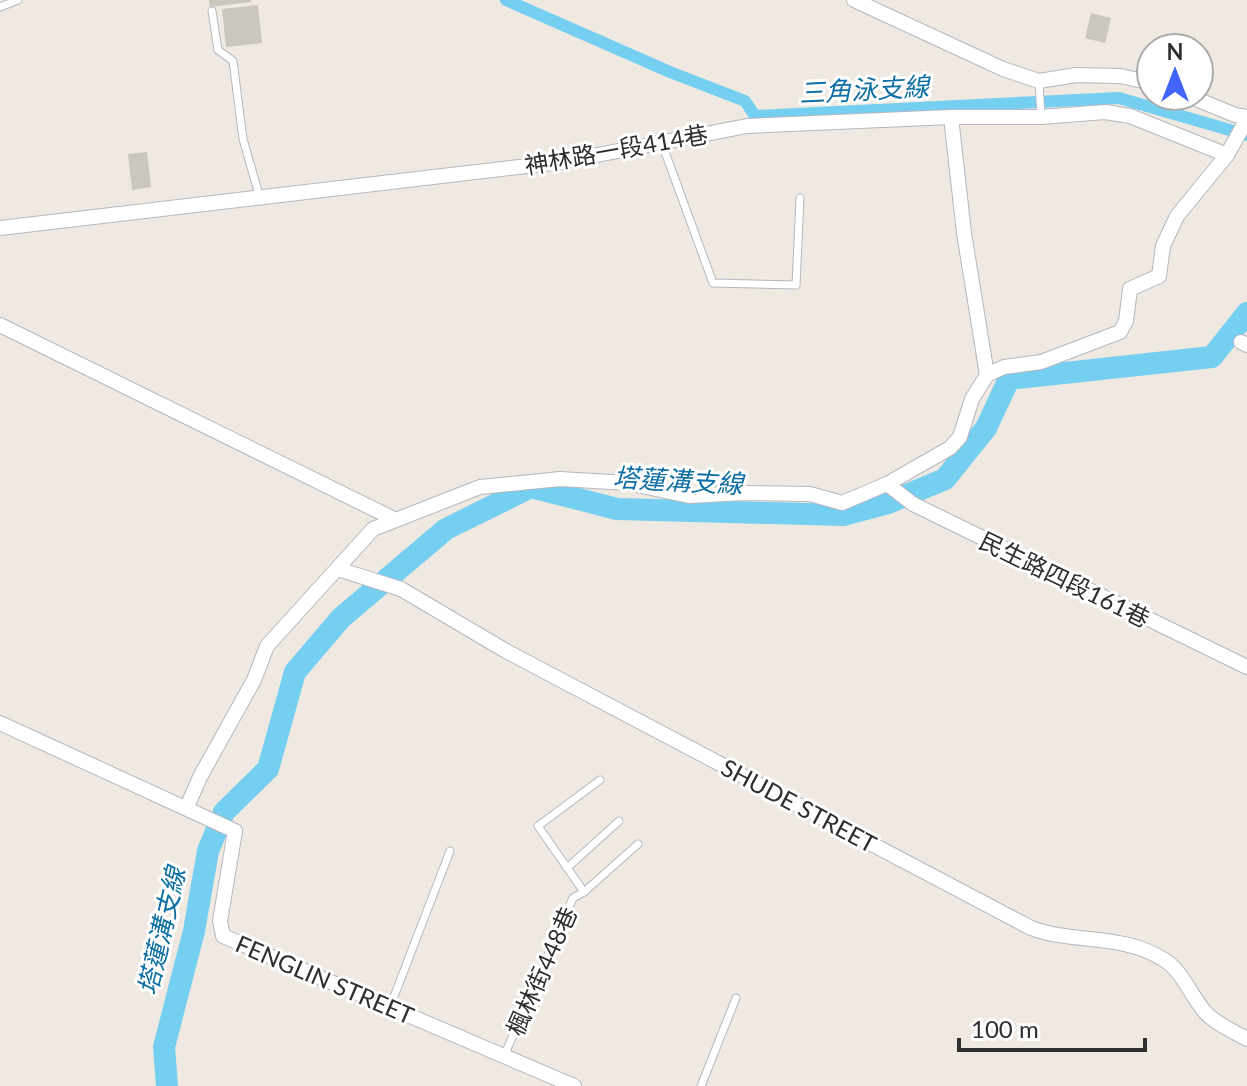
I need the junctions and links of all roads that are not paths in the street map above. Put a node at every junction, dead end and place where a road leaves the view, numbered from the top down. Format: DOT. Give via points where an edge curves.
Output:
graph roads {
  1 [pos="18,0"];
  2 [pos="854,0"];
  3 [pos="0,7"];
  4 [pos="212,11"];
  5 [pos="1135,79"];
  6 [pos="1039,81"];
  7 [pos="1215,107"];
  8 [pos="951,117"];
  9 [pos="1041,117"];
  10 [pos="1247,118"];
  11 [pos="661,141"];
  12 [pos="1227,155"];
  13 [pos="260,198"];
  14 [pos="800,198"];
  15 [pos="0,228"];
  16 [pos="0,325"];
  17 [pos="987,375"];
  18 [pos="887,484"];
  19 [pos="394,519"];
  20 [pos="338,569"];
  21 [pos="1247,667"];
  22 [pos="0,723"];
  23 [pos="600,780"];
  24 [pos="187,807"];
  25 [pos="619,821"];
  26 [pos="638,844"];
  27 [pos="450,851"];
  28 [pos="567,868"];
  29 [pos="584,892"];
  30 [pos="736,998"];
  31 [pos="390,1007"];
  32 [pos="1247,1039"];
  33 [pos="504,1056"];
  34 [pos="574,1086"];
  35 [pos="701,1086"];
  1 -- 3 [label="lane"];
  2 -- 6 [label="street"];
  4 -- 13 [label="lane" via="218,50 233,61 243,139"];
  5 -- 6 [label="street" via="1076,75"];
  6 -- 9 [label="lane"];
  7 -- 10 [label="street"];
  8 -- 9 [label="street, 神林路一段414巷"];
  8 -- 11 [label="street, 神林路一段414巷" via="747,126"];
  8 -- 17 [label="street"];
  9 -- 12 [label="street, 神林路一段414巷" via="1105,112 1130,116"];
  10 -- 12 [label="street"];
  11 -- 13 [label="street, 神林路一段414巷" via="561,162"];
  11 -- 14 [label="lane" via="713,283 796,285"];
  12 -- 17 [label="street" via="1177,216 1163,246 1159,276 1130,289 1120,332 1041,362"];
  13 -- 15 [label="street, 神林路一段414巷"];
  16 -- 19 [label="street"];
  17 -- 18 [label="street" via="950,448"];
  18 -- 19 [label="street" via="842,503 810,494 689,496 627,483 560,479 480,487"];
  18 -- 21 [label="street, 民生路四段161巷" via="913,504"];
  19 -- 20 [label="street" via="373,529"];
  20 -- 24 [label="street" via="267,646"];
  20 -- 32 [label="street, SHUDE STREET" via="401,589 506,651 1031,928 1126,943 1160,957 1173,966 1214,1021"];
  22 -- 24 [label="street"];
  23 -- 28 [label="lane, 楓林街448巷" via="538,826"];
  24 -- 31 [label="street, FENGLIN STREET" via="235,831 220,921 223,936"];
  25 -- 28 [label="lane"];
  26 -- 29 [label="lane, 楓林街448巷"];
  27 -- 31 [label="lane"];
  28 -- 29 [label="lane, 楓林街448巷"];
  29 -- 33 [label="lane, 楓林街448巷" via="573,898"];
  30 -- 35 [label="lane"];
  31 -- 33 [label="street, FENGLIN STREET"];
  33 -- 34 [label="street, FENGLIN STREET"];
}
